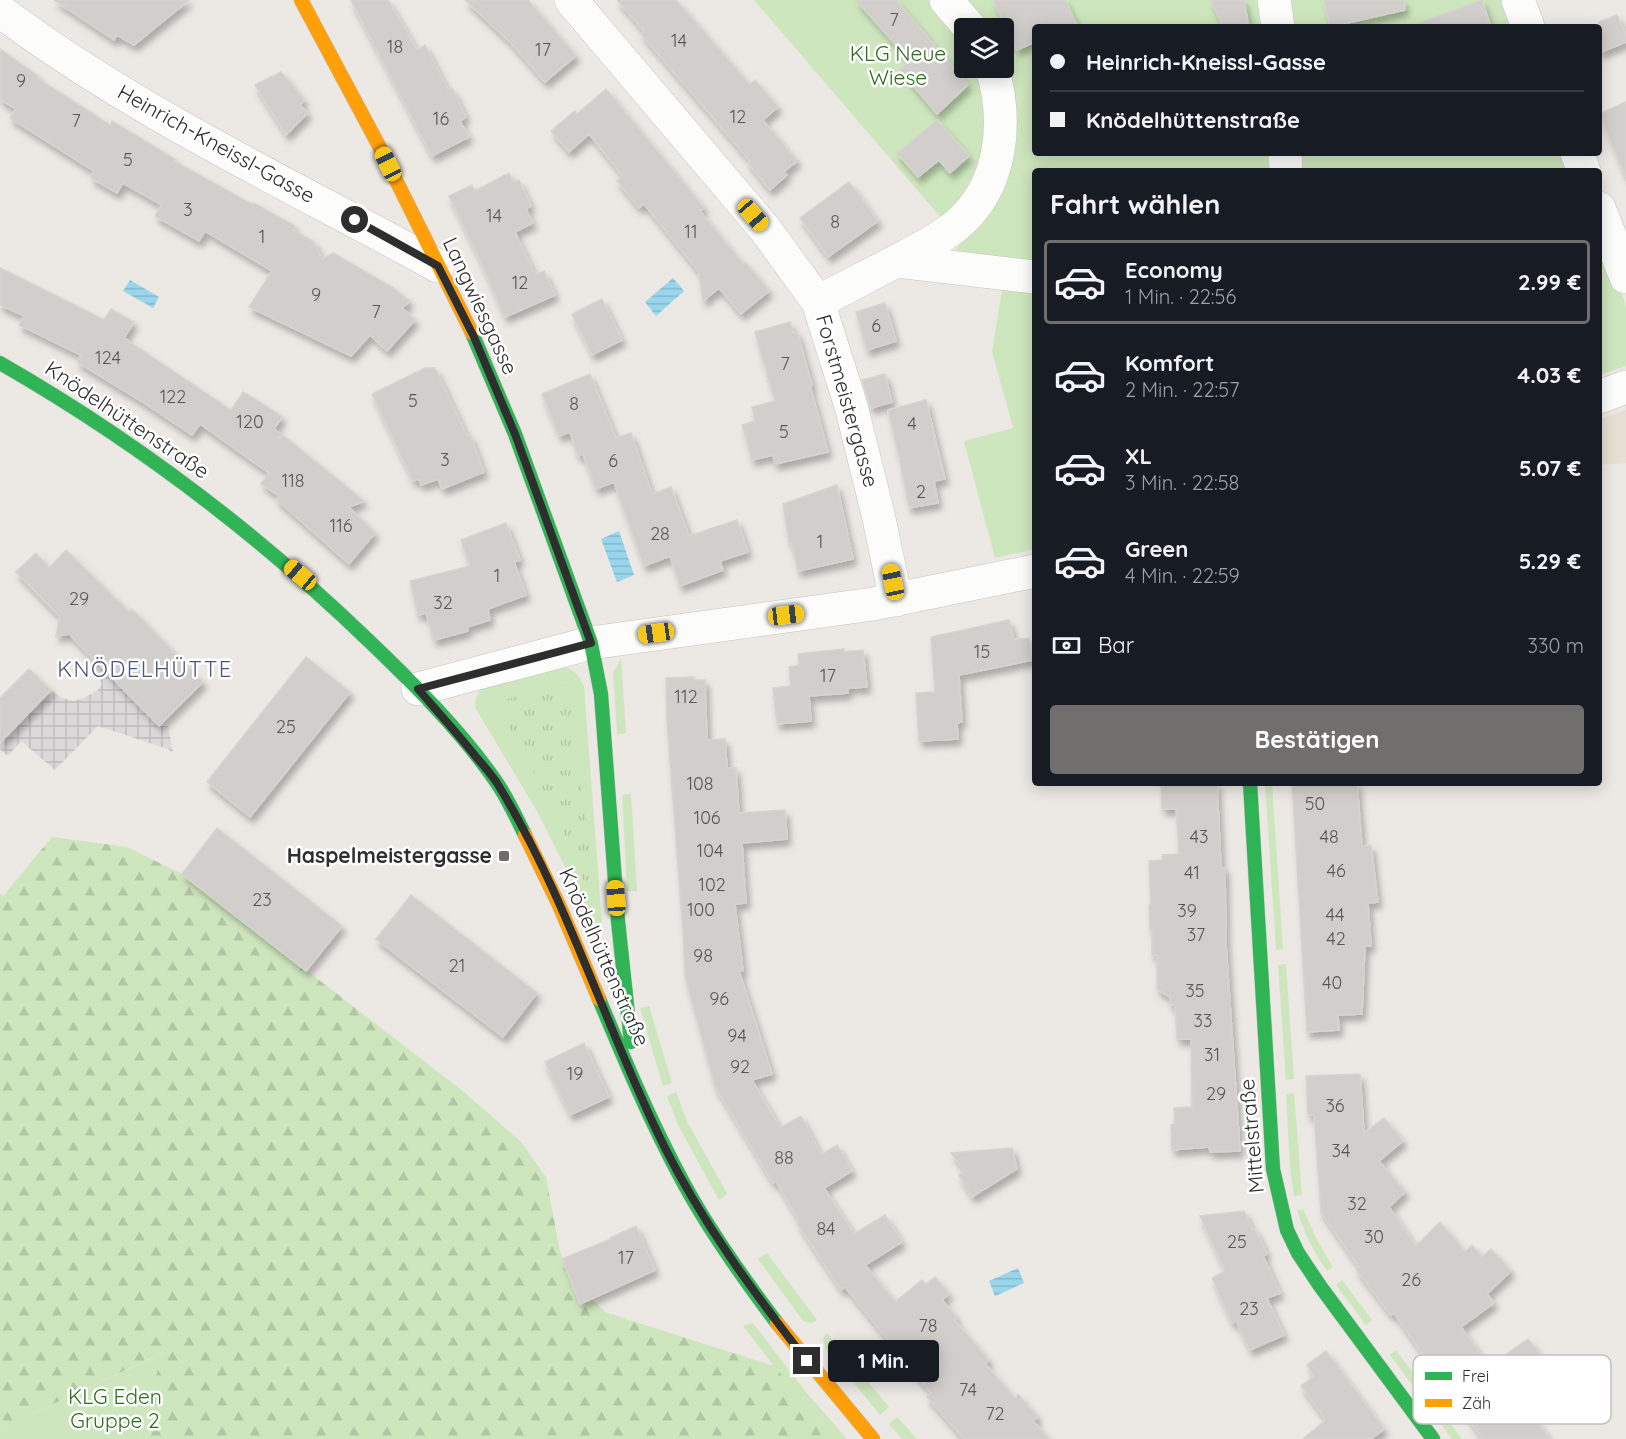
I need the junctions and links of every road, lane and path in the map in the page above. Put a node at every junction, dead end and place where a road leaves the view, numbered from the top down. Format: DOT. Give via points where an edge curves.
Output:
graph roads {
  1 [pos="302,0"];
  2 [pos="572,0"];
  3 [pos="946,0"];
  4 [pos="1274,0"];
  5 [pos="1518,0"];
  6 [pos="0,11"];
  7 [pos="961,18"];
  8 [pos="1278,24"];
  9 [pos="1527,24"];
  10 [pos="994,78"];
  11 [pos="1602,224"];
  12 [pos="1605,240"];
  13 [pos="897,261"];
  14 [pos="438,266"];
  15 [pos="1032,277"];
  16 [pos="1626,277"];
  17 [pos="818,302"];
  18 [pos="0,363"];
  19 [pos="1626,387"];
  20 [pos="1602,396"];
  21 [pos="1032,572"];
  22 [pos="896,600"];
  23 [pos="591,643"];
  24 [pos="418,689"];
  25 [pos="1250,786"];
  26 [pos="639,1092"];
  27 [pos="1413,1412"];
  28 [pos="1422,1424"];
  29 [pos="873,1439"];
  30 [pos="1433,1439"];
  1 -- 14 [label="street, Langwiesgasse"];
  2 -- 17 [label="street, Forstmeistergasse" via="765,229"];
  3 -- 7 [label="street"];
  4 -- 8 [label="street"];
  5 -- 9 [label="street"];
  6 -- 14 [label="street, Heinrich-Kneissl-Gasse" via="123,93"];
  10 -- 13 [label="street" via="1001,128 988,185 960,222"];
  11 -- 12 [label="street"];
  12 -- 16 [label="street"];
  13 -- 15 [label="street"];
  13 -- 17 [label="street"];
  14 -- 23 [label="street, Langwiesgasse" via="474,337 515,434"];
  17 -- 22 [label="street, Forstmeistergasse" via="851,406"];
  18 -- 24 [label="street, Knödelhüttenstraße" via="181,478 309,583"];
  19 -- 20 [label="street"];
  21 -- 22 [label="street"];
  22 -- 23 [label="street"];
  23 -- 24 [label="street"];
  23 -- 26 [label="street, Knödelhüttenstraße" via="601,694 623,982"];
  24 -- 26 [label="street, Knödelhüttenstraße" via="495,781 513,812 563,913"];
  25 -- 27 [label="street, Mittelstraße" via="1273,1169 1280,1205 1287,1230 1312,1276"];
  26 -- 29 [label="street, Knödelhüttenstraße" via="684,1185 720,1243 786,1334"];
  28 -- 30 [label="street, Mittelstraße"];
}
